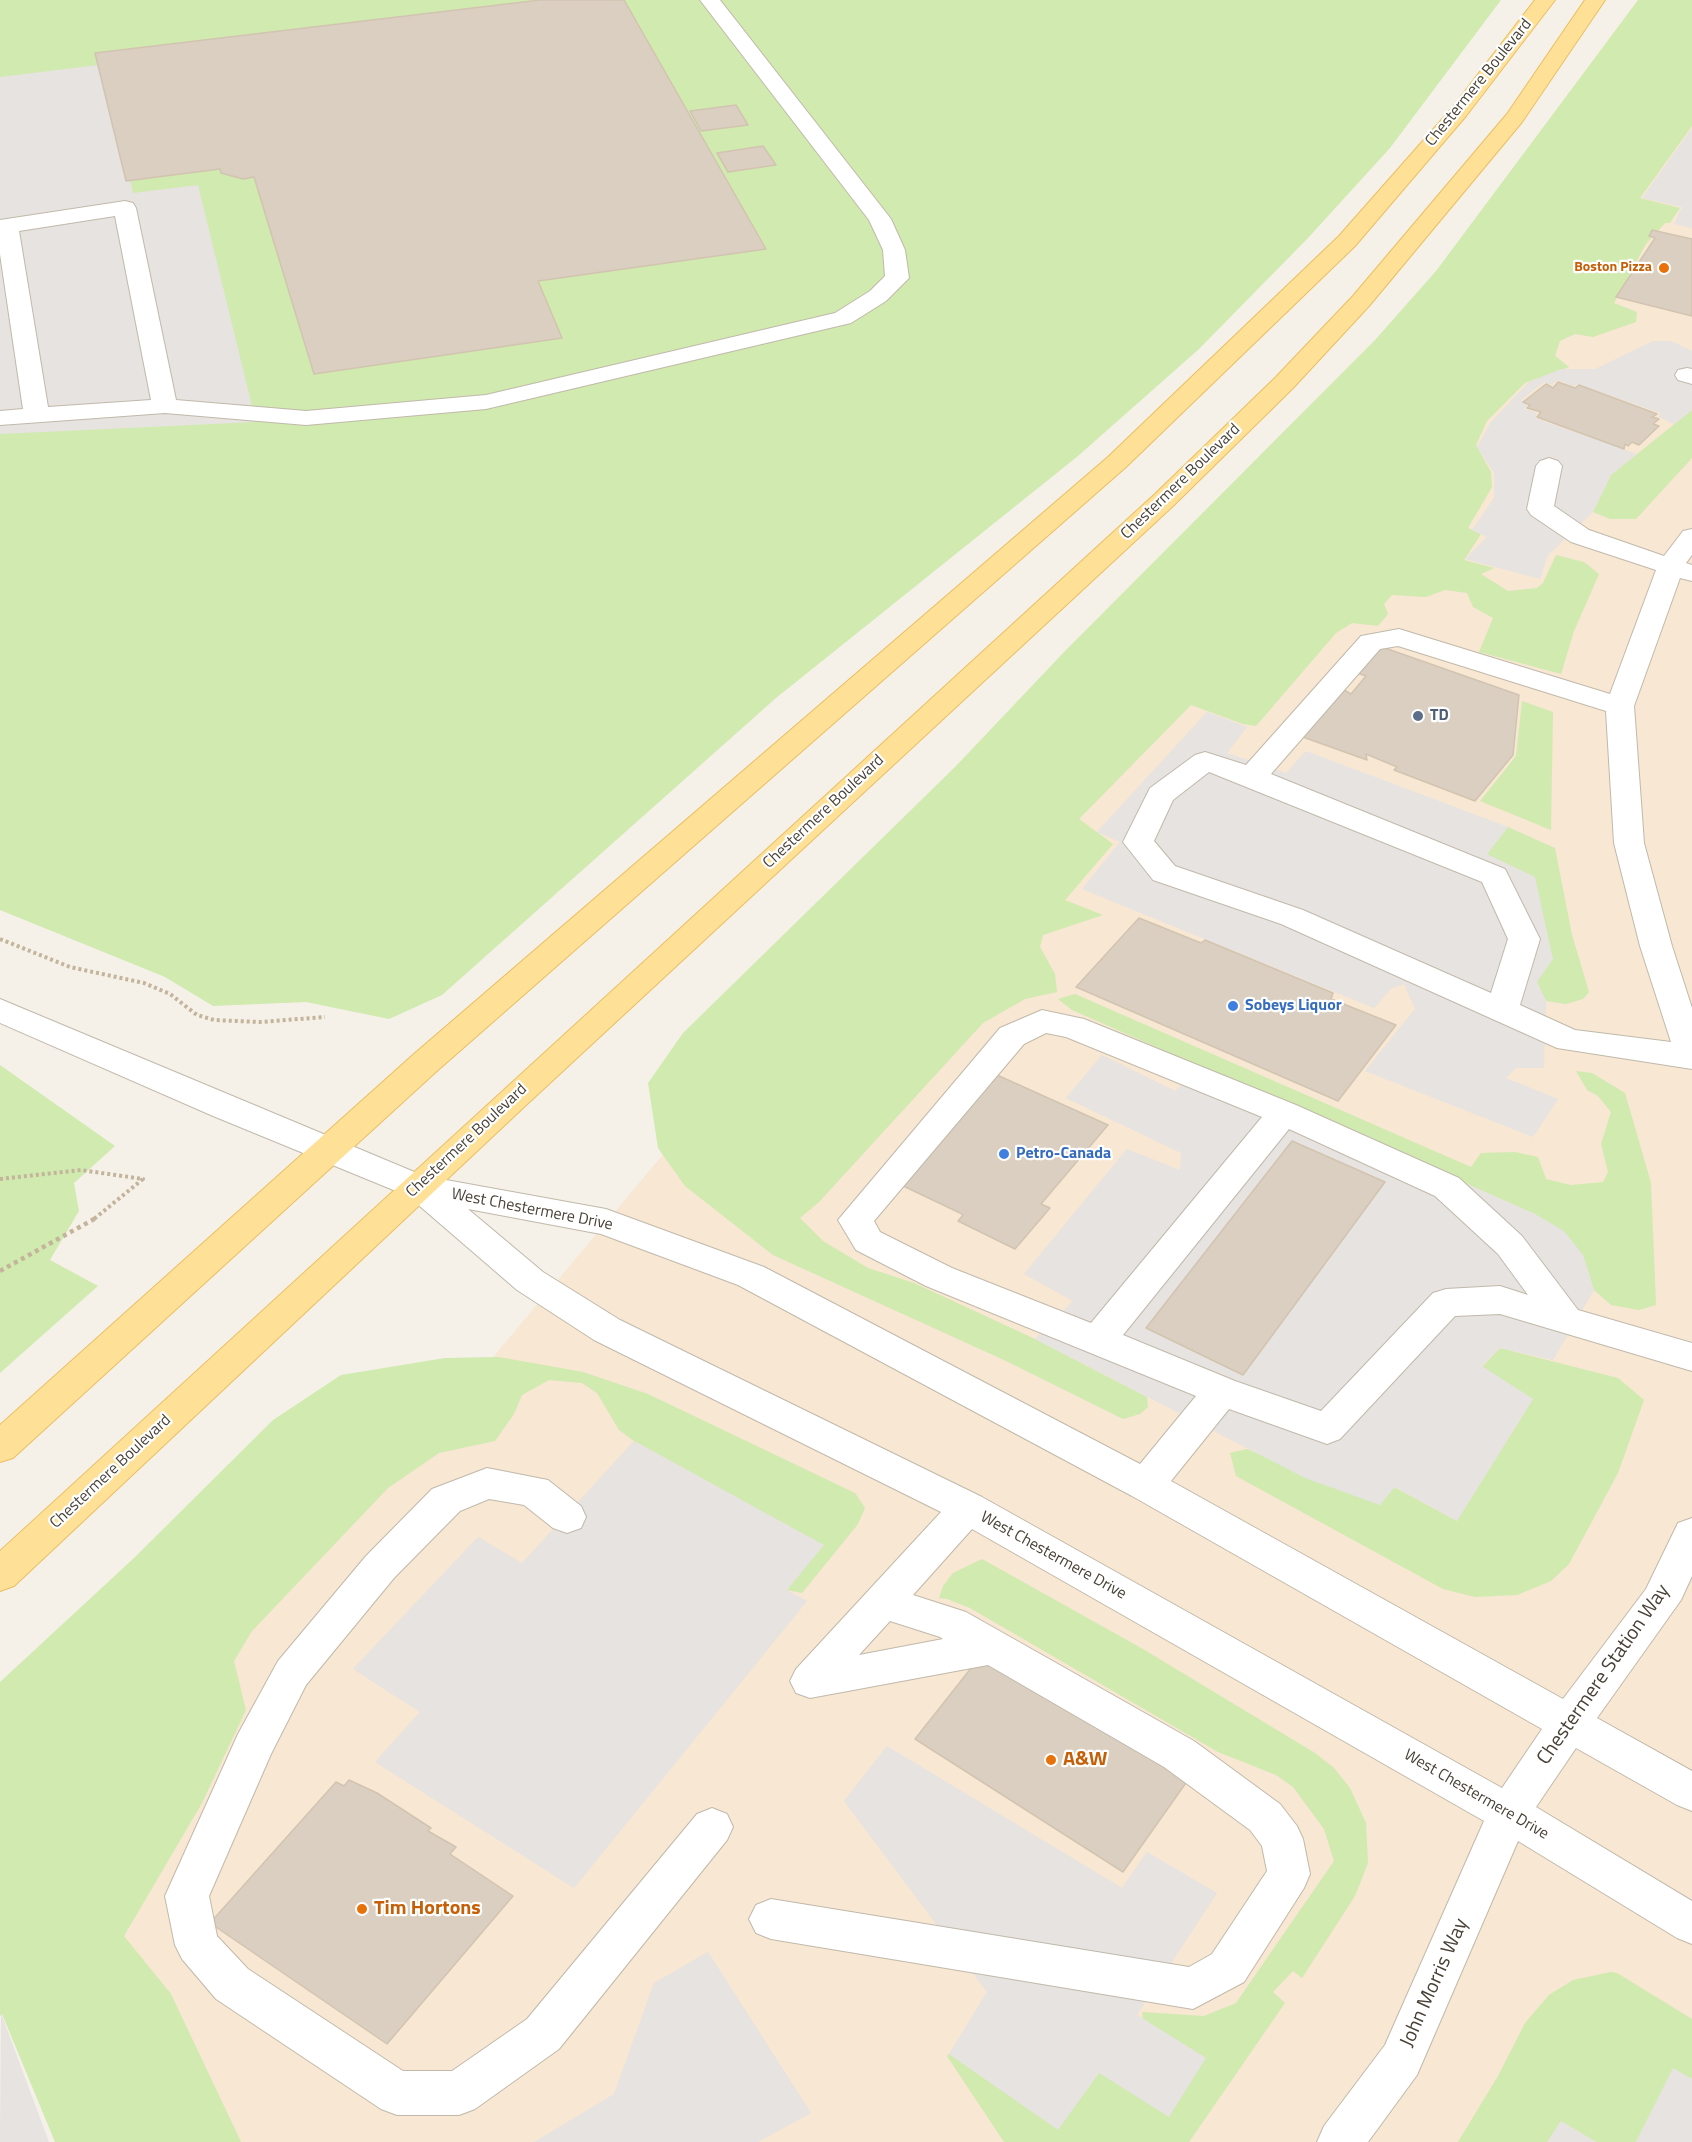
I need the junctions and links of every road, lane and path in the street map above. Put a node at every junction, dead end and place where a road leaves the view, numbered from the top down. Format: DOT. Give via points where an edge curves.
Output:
graph roads {
  1 [pos="710,0"];
  2 [pos="1545,0"];
  3 [pos="1595,0"];
  4 [pos="4,227"];
  5 [pos="165,406"];
  6 [pos="37,416"];
  7 [pos="0,418"];
  8 [pos="1549,466"];
  9 [pos="1692,537"];
  10 [pos="1682,570"];
  11 [pos="1620,706"];
  12 [pos="1252,777"];
  13 [pos="0,939"];
  14 [pos="0,1010"];
  15 [pos="1502,1010"];
  16 [pos="325,1017"];
  17 [pos="1692,1057"];
  18 [pos="1284,1113"];
  19 [pos="330,1149"];
  20 [pos="0,1179"];
  21 [pos="418,1187"];
  22 [pos="0,1271"];
  23 [pos="1564,1318"];
  24 [pos="1098,1340"];
  25 [pos="1692,1357"];
  26 [pos="1222,1391"];
  27 [pos="0,1447"];
  28 [pos="1145,1485"];
  29 [pos="968,1508"];
  30 [pos="567,1517"];
  31 [pos="1692,1534"];
  32 [pos="0,1575"];
  33 [pos="882,1602"];
  34 [pos="991,1647"];
  35 [pos="1570,1722"];
  36 [pos="1692,1792"];
  37 [pos="1509,1813"];
  38 [pos="712,1827"];
  39 [pos="771,1918"];
  40 [pos="1692,1924"];
  41 [pos="1340,2142"];
  1 -- 5 [label="street" via="880,219 894,250 897,279 878,296 843,318 486,402 306,418"];
  2 -- 19 [label="main road, Chestermere Boulevard" via="1459,112 1347,242 1117,462"];
  3 -- 21 [label="main road, Chestermere Boulevard" via="1515,118 1360,301 1284,383 1164,500"];
  4 -- 5 [label="street" via="125,208"];
  4 -- 6 [label="street"];
  5 -- 6 [label="street"];
  6 -- 7 [label="street"];
  8 -- 10 [label="street" via="1540,509 1580,536"];
  9 -- 10 [label="street"];
  10 -- 11 [label="street"];
  11 -- 12 [label="street" via="1399,638 1371,642"];
  11 -- 17 [label="street" via="1629,843 1656,946"];
  12 -- 15 [label="street" via="1494,876 1524,939"];
  12 -- 15 [label="street" via="1205,761 1160,795 1137,842 1164,873 1292,917"];
  13 -- 16 [label="path" via="70,967 144,982 170,994 197,1015 214,1020 260,1022"];
  14 -- 19 [label="street, West Chestermere Drive"];
  15 -- 17 [label="street" via="1569,1040"];
  18 -- 23 [label="street" via="1447,1187 1510,1245"];
  18 -- 24 [label="street"];
  18 -- 24 [label="street" via="1073,1027 1042,1021 1012,1036 855,1220 868,1241 939,1277"];
  19 -- 21 [label="street, West Chestermere Drive"];
  19 -- 27 [label="main road, Chestermere Boulevard"];
  20 -- 22 [label="path" via="81,1170 143,1179 92,1221"];
  21 -- 28 [label="street, West Chestermere Drive" via="606,1222 751,1276"];
  21 -- 29 [label="street, West Chestermere Drive" via="530,1281 607,1330"];
  21 -- 32 [label="main road, Chestermere Boulevard"];
  23 -- 25 [label="street"];
  23 -- 26 [label="street" via="1500,1300 1446,1303 1327,1429"];
  24 -- 26 [label="street"];
  26 -- 28 [label="street"];
  28 -- 35 [label="street, West Chestermere Drive"];
  29 -- 33 [label="street"];
  29 -- 37 [label="street, West Chestermere Drive"];
  30 -- 38 [label="street" via="534,1491 487,1483 446,1500 380,1567 292,1673 254,1747 187,1896 197,1945 232,1984 397,2093 459,2093 543,2034"];
  31 -- 35 [label="street, Chestermere Station Way" via="1661,1600"];
  33 -- 34 [label="street" via="952,1624"];
  33 -- 34 [label="street" via="810,1681"];
  34 -- 39 [label="street" via="1179,1754 1265,1817 1282,1839 1289,1874 1228,1968 1193,1988"];
  35 -- 36 [label="street, West Chestermere Drive"];
  35 -- 37 [label="street, Chestermere Station Way"];
  37 -- 40 [label="street, West Chestermere Drive"];
  37 -- 41 [label="street, John Morris Way" via="1401,2060"];
}
